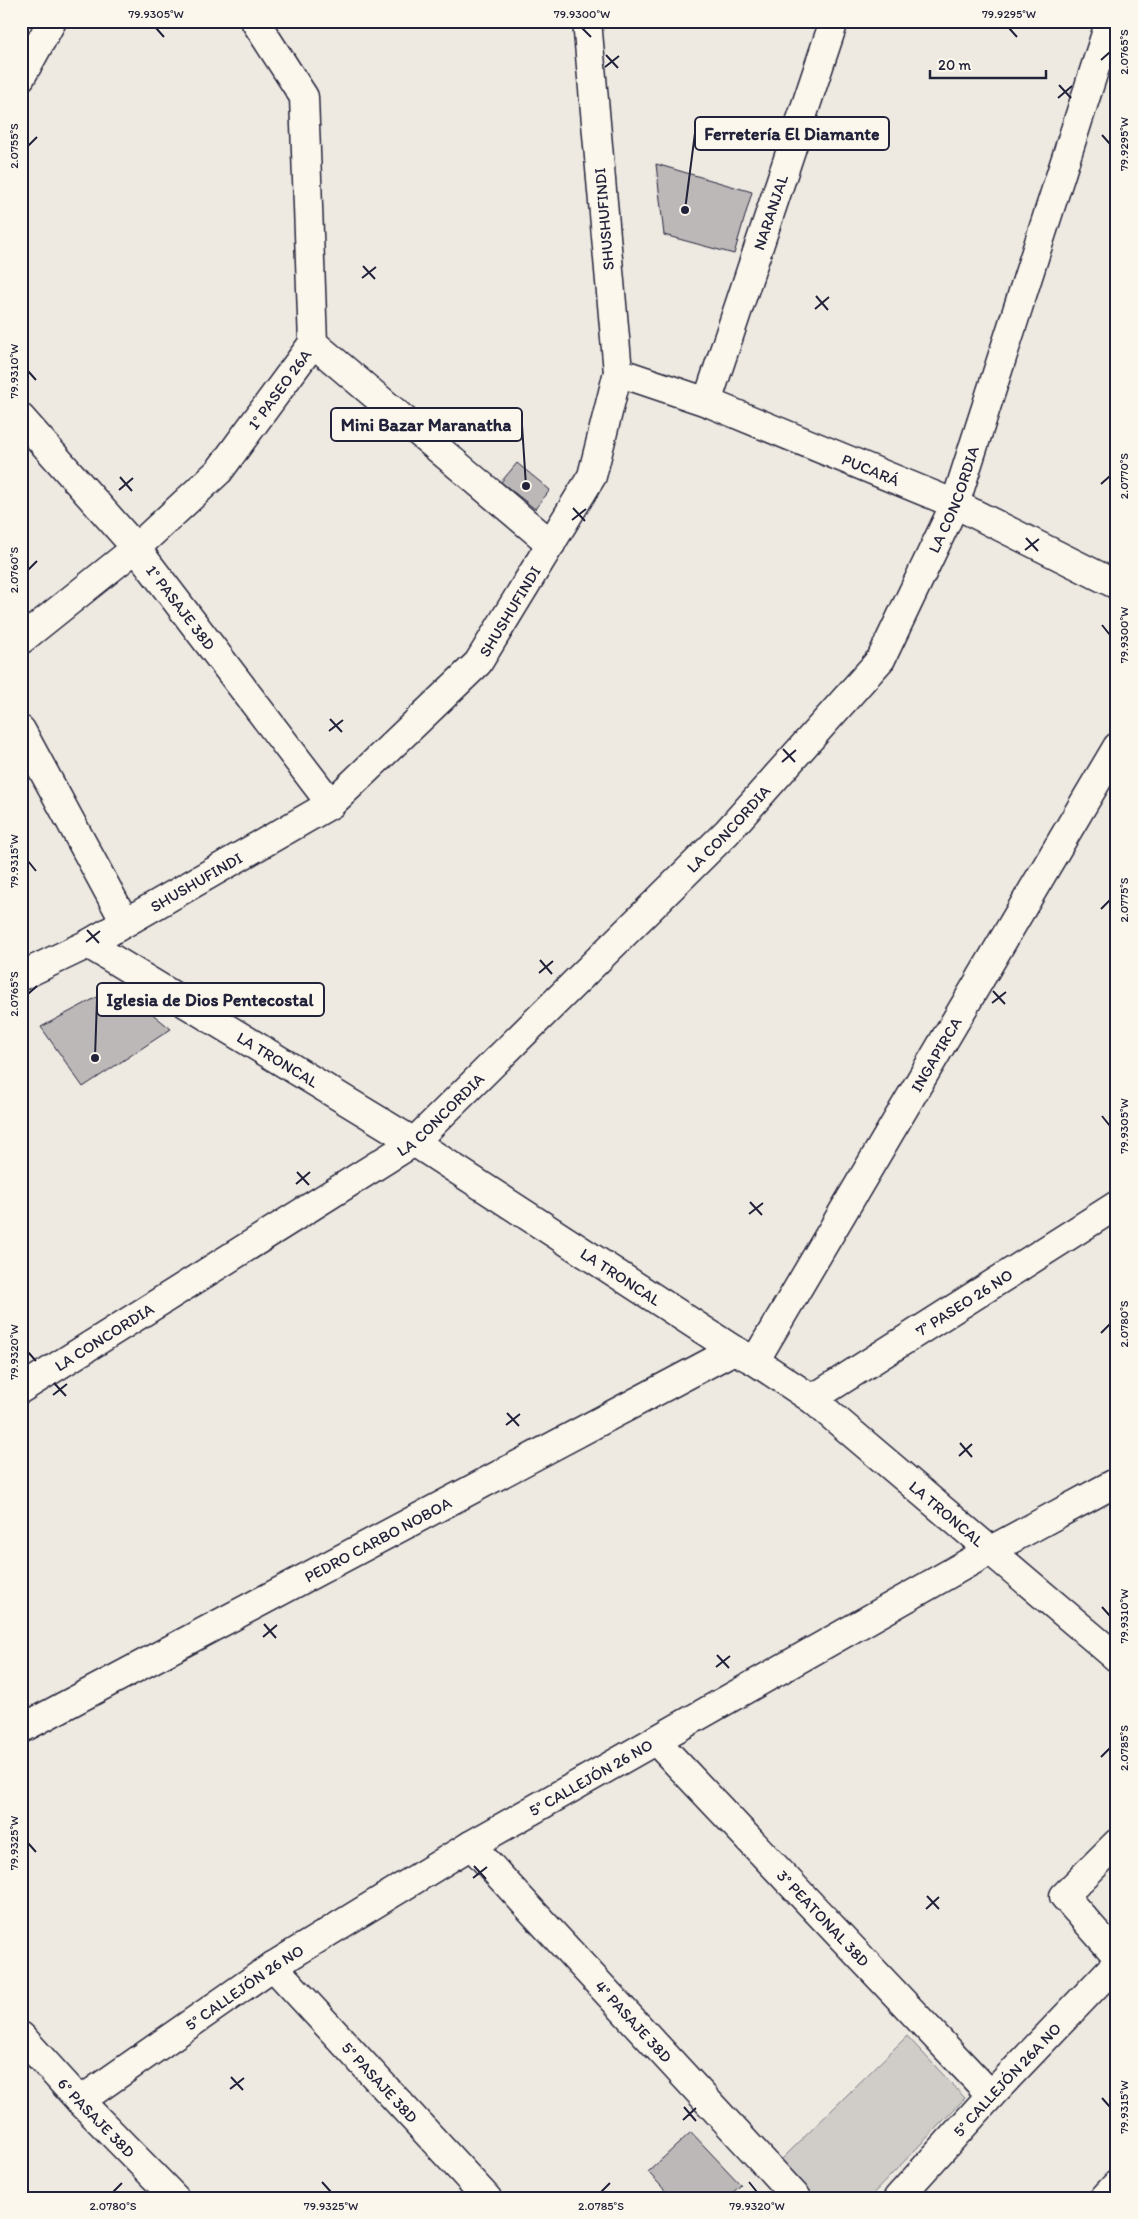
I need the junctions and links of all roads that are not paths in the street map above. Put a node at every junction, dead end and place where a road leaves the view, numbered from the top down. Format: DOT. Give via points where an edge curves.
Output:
graph roads {
  1 [pos="52,21"];
  2 [pos="255,21"];
  3 [pos="587,21"];
  4 [pos="834,21"];
  5 [pos="1110,21"];
  6 [pos="21,77"];
  7 [pos="313,343"];
  8 [pos="618,372"];
  9 [pos="707,402"];
  10 [pos="21,418"];
  11 [pos="955,504"];
  12 [pos="551,544"];
  13 [pos="136,548"];
  14 [pos="1117,585"];
  15 [pos="21,640"];
  16 [pos="21,730"];
  17 [pos="1117,747"];
  18 [pos="331,804"];
  19 [pos="125,922"];
  20 [pos="88,944"];
  21 [pos="21,976"];
  22 [pos="414,1142"];
  23 [pos="1117,1205"];
  24 [pos="744,1355"];
  25 [pos="21,1389"];
  26 [pos="812,1399"];
  27 [pos="1117,1482"];
  28 [pos="991,1550"];
  29 [pos="1117,1658"];
  30 [pos="21,1729"];
  31 [pos="655,1740"];
  32 [pos="1117,1843"];
  33 [pos="472,1845"];
  34 [pos="1117,1956"];
  35 [pos="1117,1963"];
  36 [pos="273,1966"];
  37 [pos="21,2036"];
  38 [pos="991,2096"];
  39 [pos="80,2101"];
  40 [pos="1117,2184"];
  41 [pos="174,2198"];
  42 [pos="487,2198"];
  43 [pos="797,2198"];
  44 [pos="898,2198"];
  45 [pos="1104,2198"];
  1 -- 6 [label="main road"];
  2 -- 7 [label="main road, 1° PASEO 26A" via="304,97"];
  3 -- 8 [label="main road, SHUSHUFINDI"];
  4 -- 9 [label="main road, NARANJAL"];
  5 -- 11 [label="main road, LA CONCORDIA"];
  7 -- 12 [label="main road"];
  7 -- 13 [label="main road, 1° PASEO 26A" via="220,471"];
  8 -- 9 [label="main road, PUCARÁ"];
  8 -- 12 [label="main road, SHUSHUFINDI" via="592,476"];
  9 -- 11 [label="main road, PUCARÁ"];
  10 -- 13 [label="main road, 1° PASAJE 38D"];
  11 -- 14 [label="main road, PUCARÁ"];
  11 -- 22 [label="main road, LA CONCORDIA" via="881,659 727,832"];
  12 -- 18 [label="main road, SHUSHUFINDI" via="478,663"];
  13 -- 15 [label="main road, 1° PASEO 26A"];
  13 -- 18 [label="main road, 1° PASAJE 38D"];
  16 -- 19 [label="main road"];
  17 -- 24 [label="main road, INGAPIRCA"];
  18 -- 19 [label="main road, SHUSHUFINDI"];
  19 -- 20 [label="main road, SHUSHUFINDI"];
  20 -- 21 [label="main road, SHUSHUFINDI"];
  20 -- 22 [label="main road, LA TRONCAL"];
  22 -- 24 [label="main road, LA TRONCAL"];
  22 -- 25 [label="main road, LA CONCORDIA"];
  23 -- 26 [label="main road, 7° PASEO 26 NO"];
  24 -- 26 [label="main road, LA TRONCAL"];
  24 -- 30 [label="main road, PEDRO CARBO NOBOA"];
  26 -- 28 [label="main road, LA TRONCAL"];
  27 -- 28 [label="main road, 5° CALLEJÓN 26 NO"];
  28 -- 29 [label="main road, LA TRONCAL"];
  28 -- 31 [label="main road, 5° CALLEJÓN 26 NO"];
  31 -- 33 [label="main road, 5° CALLEJÓN 26 NO"];
  31 -- 38 [label="main road, 3° PEATONAL 38D"];
  32 -- 34 [label="main road" via="1064,1896"];
  33 -- 36 [label="main road, 5° CALLEJÓN 26 NO"];
  33 -- 43 [label="main road, 4° PASAJE 38D"];
  35 -- 38 [label="main road, 5° CALLEJÓN 26A NO"];
  36 -- 39 [label="main road, 5° CALLEJÓN 26 NO"];
  36 -- 42 [label="main road, 5° PASAJE 38D"];
  37 -- 39 [label="main road, 6° PASAJE 38D"];
  38 -- 44 [label="main road, 5° CALLEJÓN 26A NO"];
  39 -- 41 [label="main road, 6° PASAJE 38D"];
  40 -- 45 [label="main road"];
}
